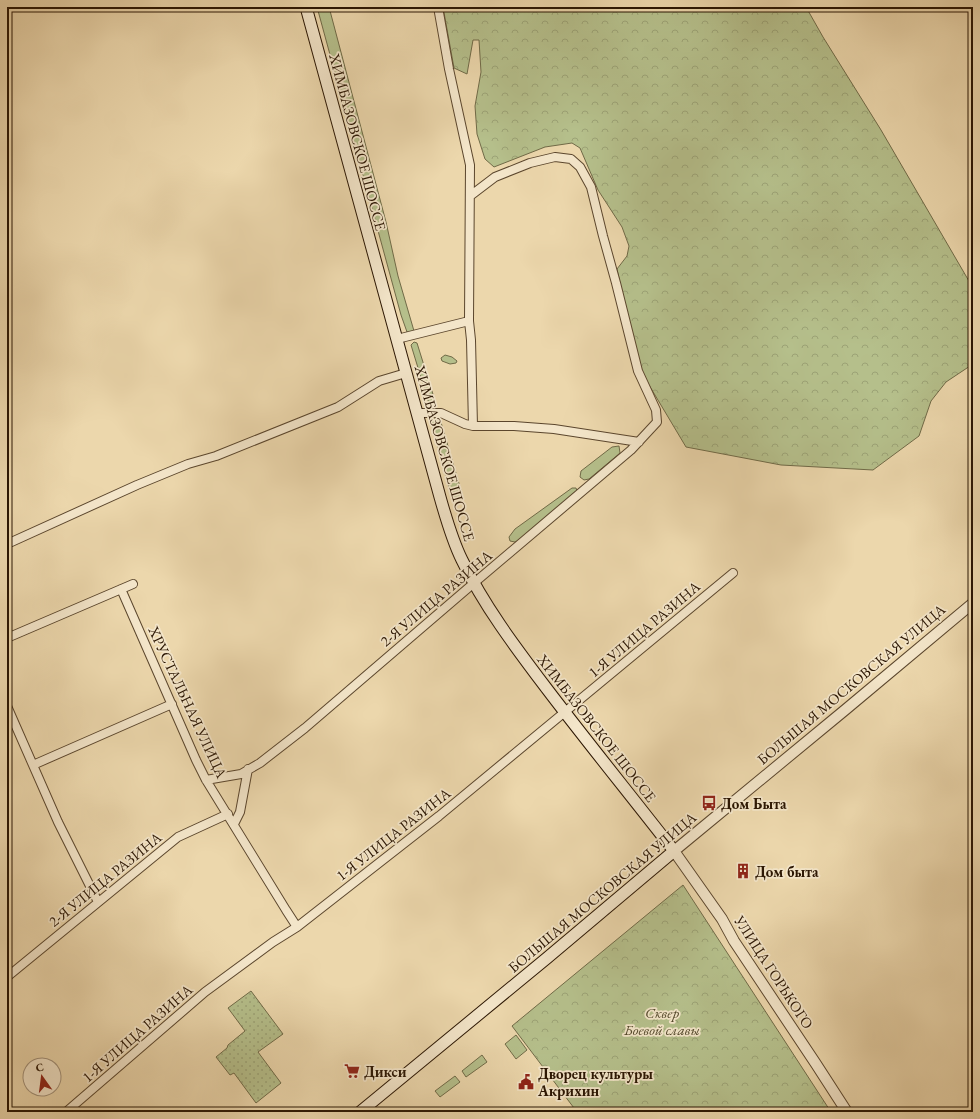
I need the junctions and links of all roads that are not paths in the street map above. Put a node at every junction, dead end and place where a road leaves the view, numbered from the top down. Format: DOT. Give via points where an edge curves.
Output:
graph roads {
  1 [pos="306,7"];
  2 [pos="438,7"];
  3 [pos="470,196"];
  4 [pos="469,321"];
  5 [pos="397,339"];
  6 [pos="406,373"];
  7 [pos="417,413"];
  8 [pos="473,426"];
  9 [pos="639,442"];
  10 [pos="7,544"];
  11 [pos="734,573"];
  12 [pos="474,583"];
  13 [pos="133,584"];
  14 [pos="120,589"];
  15 [pos="973,602"];
  16 [pos="7,638"];
  17 [pos="172,704"];
  18 [pos="7,706"];
  19 [pos="565,712"];
  20 [pos="33,765"];
  21 [pos="248,770"];
  22 [pos="206,780"];
  23 [pos="228,814"];
  24 [pos="234,824"];
  25 [pos="674,851"];
  26 [pos="98,902"];
  27 [pos="297,927"];
  28 [pos="7,977"];
  29 [pos="66,1112"];
  30 [pos="360,1112"];
  31 [pos="847,1112"];
  1 -- 5 [label="main road, ХИМБАЗОВСКОЕ ШОССЕ"];
  2 -- 3 [label="street" via="469,155"];
  3 -- 4 [label="street"];
  3 -- 9 [label="street, 2-Я УЛИЦА РАЗИНА" via="495,178 530,163 555,157 571,159 580,167 591,187 638,371 656,410 657,422"];
  4 -- 5 [label="street"];
  4 -- 8 [label="street"];
  5 -- 6 [label="main road, ХИМБАЗОВСКОЕ ШОССЕ"];
  6 -- 7 [label="main road, ХИМБАЗОВСКОЕ ШОССЕ"];
  6 -- 10 [label="street" via="379,381 338,407 144,482"];
  7 -- 8 [label="street" via="441,413"];
  7 -- 12 [label="main road, ХИМБАЗОВСКОЕ ШОССЕ" via="448,524"];
  8 -- 9 [label="street" via="554,429"];
  9 -- 12 [label="street, 2-Я УЛИЦА РАЗИНА"];
  11 -- 19 [label="street, 1-Я УЛИЦА РАЗИНА"];
  12 -- 19 [label="main road, ХИМБАЗОВСКОЕ ШОССЕ" via="502,627"];
  12 -- 21 [label="street, 2-Я УЛИЦА РАЗИНА" via="305,728"];
  13 -- 14 [label="street"];
  14 -- 16 [label="street"];
  14 -- 17 [label="street, ХРУСТАЛЬНАЯ УЛИЦА"];
  15 -- 25 [label="street, БОЛЬШАЯ МОСКОВСКАЯ УЛИЦА"];
  17 -- 20 [label="street"];
  17 -- 22 [label="street, ХРУСТАЛЬНАЯ УЛИЦА"];
  18 -- 20 [label="street"];
  19 -- 25 [label="main road, ХИМБАЗОВСКОЕ ШОССЕ"];
  19 -- 27 [label="street, 1-Я УЛИЦА РАЗИНА" via="439,816"];
  20 -- 26 [label="street"];
  21 -- 22 [label="street, 2-Я УЛИЦА РАЗИНА" via="240,774"];
  21 -- 24 [label="street" via="240,812"];
  22 -- 23 [label="street, ХРУСТАЛЬНАЯ УЛИЦА"];
  23 -- 24 [label="street, ХРУСТАЛЬНАЯ УЛИЦА"];
  23 -- 26 [label="street, 2-Я УЛИЦА РАЗИНА" via="178,837"];
  24 -- 27 [label="street, ХРУСТАЛЬНАЯ УЛИЦА"];
  25 -- 30 [label="main road, БОЛЬШАЯ МОСКОВСКАЯ УЛИЦА"];
  25 -- 31 [label="street, УЛИЦА ГОРЬКОГО" via="722,918 734,941"];
  26 -- 28 [label="street, 2-Я УЛИЦА РАЗИНА"];
  27 -- 29 [label="street, 1-Я УЛИЦА РАЗИНА" via="205,992"];
}
